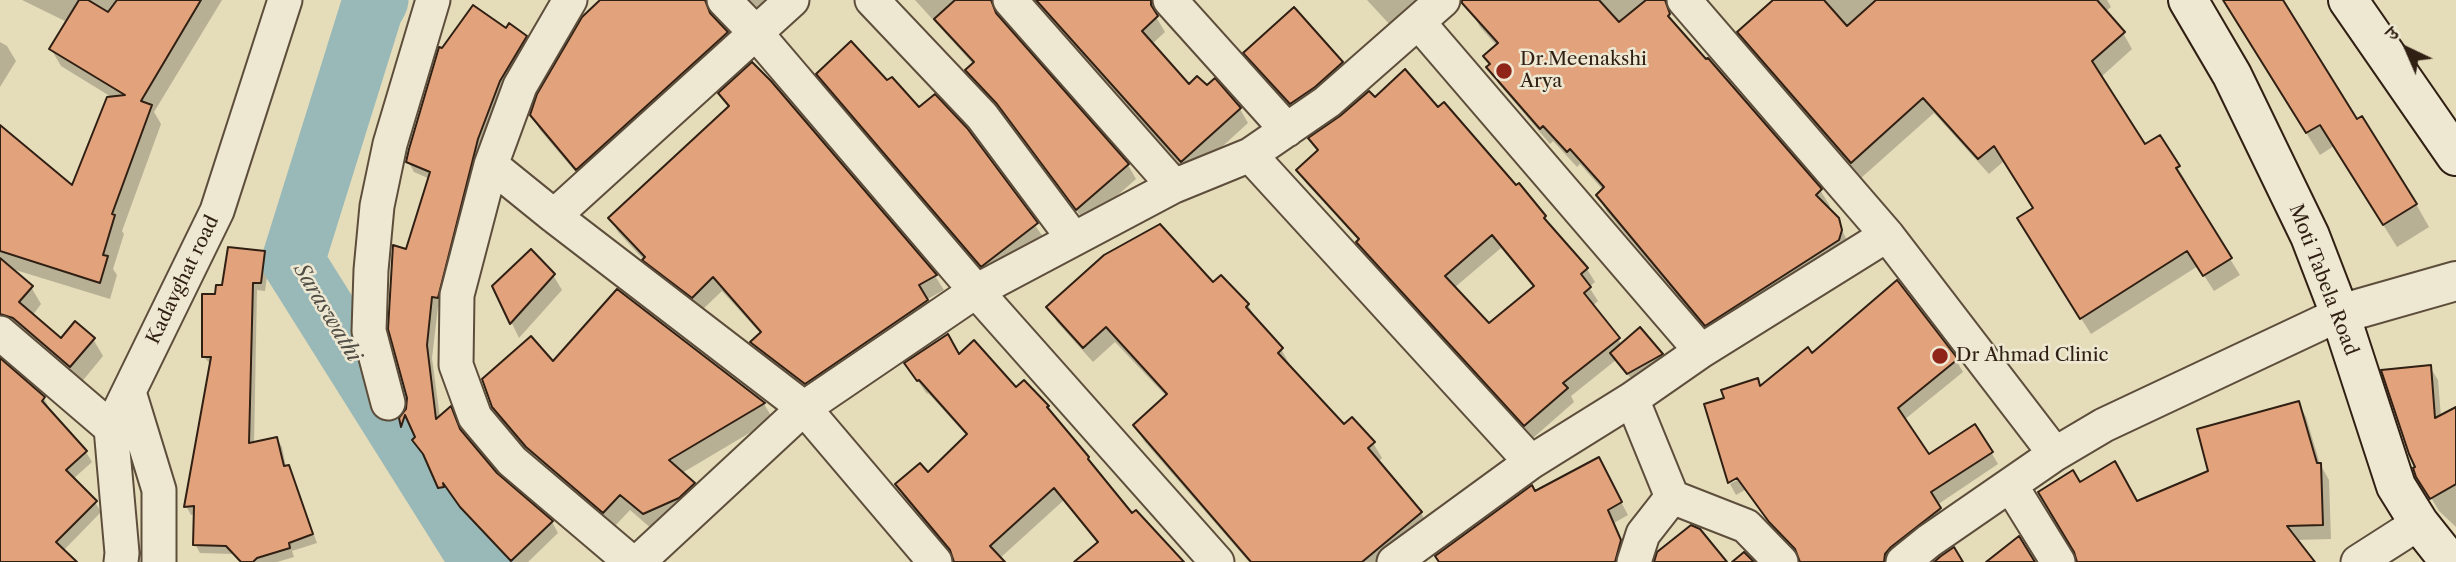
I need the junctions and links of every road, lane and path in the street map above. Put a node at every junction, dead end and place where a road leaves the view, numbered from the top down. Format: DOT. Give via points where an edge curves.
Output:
graph roads {
  1 [pos="285,0"];
  2 [pos="433,0"];
  3 [pos="570,0"];
  4 [pos="724,0"];
  5 [pos="792,0"];
  6 [pos="872,0"];
  7 [pos="1010,0"];
  8 [pos="1170,0"];
  9 [pos="1444,0"];
  10 [pos="1685,0"];
  11 [pos="2188,0"];
  12 [pos="2348,0"];
  13 [pos="1418,22"];
  14 [pos="755,32"];
  15 [pos="1287,130"];
  16 [pos="1250,155"];
  17 [pos="2456,156"];
  18 [pos="491,165"];
  19 [pos="1174,186"];
  20 [pos="554,216"];
  21 [pos="1887,236"];
  22 [pos="1073,238"];
  23 [pos="2456,281"];
  24 [pos="976,291"];
  25 [pos="2340,314"];
  26 [pos="0,333"];
  27 [pos="1701,351"];
  28 [pos="129,392"];
  29 [pos="1632,399"];
  30 [pos="388,403"];
  31 [pos="804,408"];
  32 [pos="111,428"];
  33 [pos="2055,454"];
  34 [pos="1531,462"];
  35 [pos="2011,486"];
  36 [pos="1672,497"];
  37 [pos="2419,523"];
  38 [pos="121,562"];
  39 [pos="159,562"];
  40 [pos="631,562"];
  41 [pos="638,562"];
  42 [pos="935,562"];
  43 [pos="1217,562"];
  44 [pos="1394,562"];
  45 [pos="1634,562"];
  46 [pos="1781,562"];
  47 [pos="1903,562"];
  48 [pos="2058,562"];
  49 [pos="2358,562"];
  50 [pos="2450,562"];
  1 -- 28 [label="street, Kadavghat road" via="217,211"];
  2 -- 30 [label="street" via="390,144 377,206 369,331"];
  3 -- 18 [label="street" via="520,86"];
  4 -- 14 [label="street"];
  5 -- 14 [label="street"];
  6 -- 22 [label="street" via="982,116"];
  7 -- 19 [label="street"];
  8 -- 15 [label="street"];
  9 -- 13 [label="street"];
  10 -- 21 [label="street"];
  11 -- 25 [label="main road, Moti Tabela Road" via="2232,75 2280,174"];
  12 -- 17 [label="main road"];
  13 -- 15 [label="street" via="1327,102"];
  13 -- 27 [label="street"];
  14 -- 20 [label="street"];
  14 -- 24 [label="street"];
  15 -- 16 [label="street"];
  16 -- 19 [label="street"];
  16 -- 34 [label="street"];
  18 -- 20 [label="street"];
  18 -- 40 [label="street" via="457,295 456,365 475,416 512,461"];
  19 -- 22 [label="street"];
  20 -- 31 [label="street"];
  21 -- 27 [label="street"];
  21 -- 33 [label="street"];
  22 -- 24 [label="street"];
  23 -- 25 [label="main road"];
  24 -- 31 [label="street"];
  24 -- 43 [label="street"];
  25 -- 33 [label="street" via="2104,425"];
  25 -- 37 [label="main road, Moti Tabela Road" via="2396,486"];
  26 -- 32 [label="street"];
  27 -- 29 [label="street"];
  28 -- 32 [label="street, Kadavghat road"];
  28 -- 39 [label="street" via="159,491"];
  29 -- 34 [label="street"];
  29 -- 36 [label="street"];
  31 -- 41 [label="street"];
  31 -- 42 [label="street"];
  32 -- 38 [label="street"];
  33 -- 35 [label="street"];
  34 -- 44 [label="street"];
  35 -- 47 [label="street"];
  35 -- 48 [label="street"];
  36 -- 45 [label="street" via="1643,534"];
  36 -- 46 [label="street" via="1746,526"];
  37 -- 49 [label="street"];
  37 -- 50 [label="main road, Moti Tabela Road"];
}
